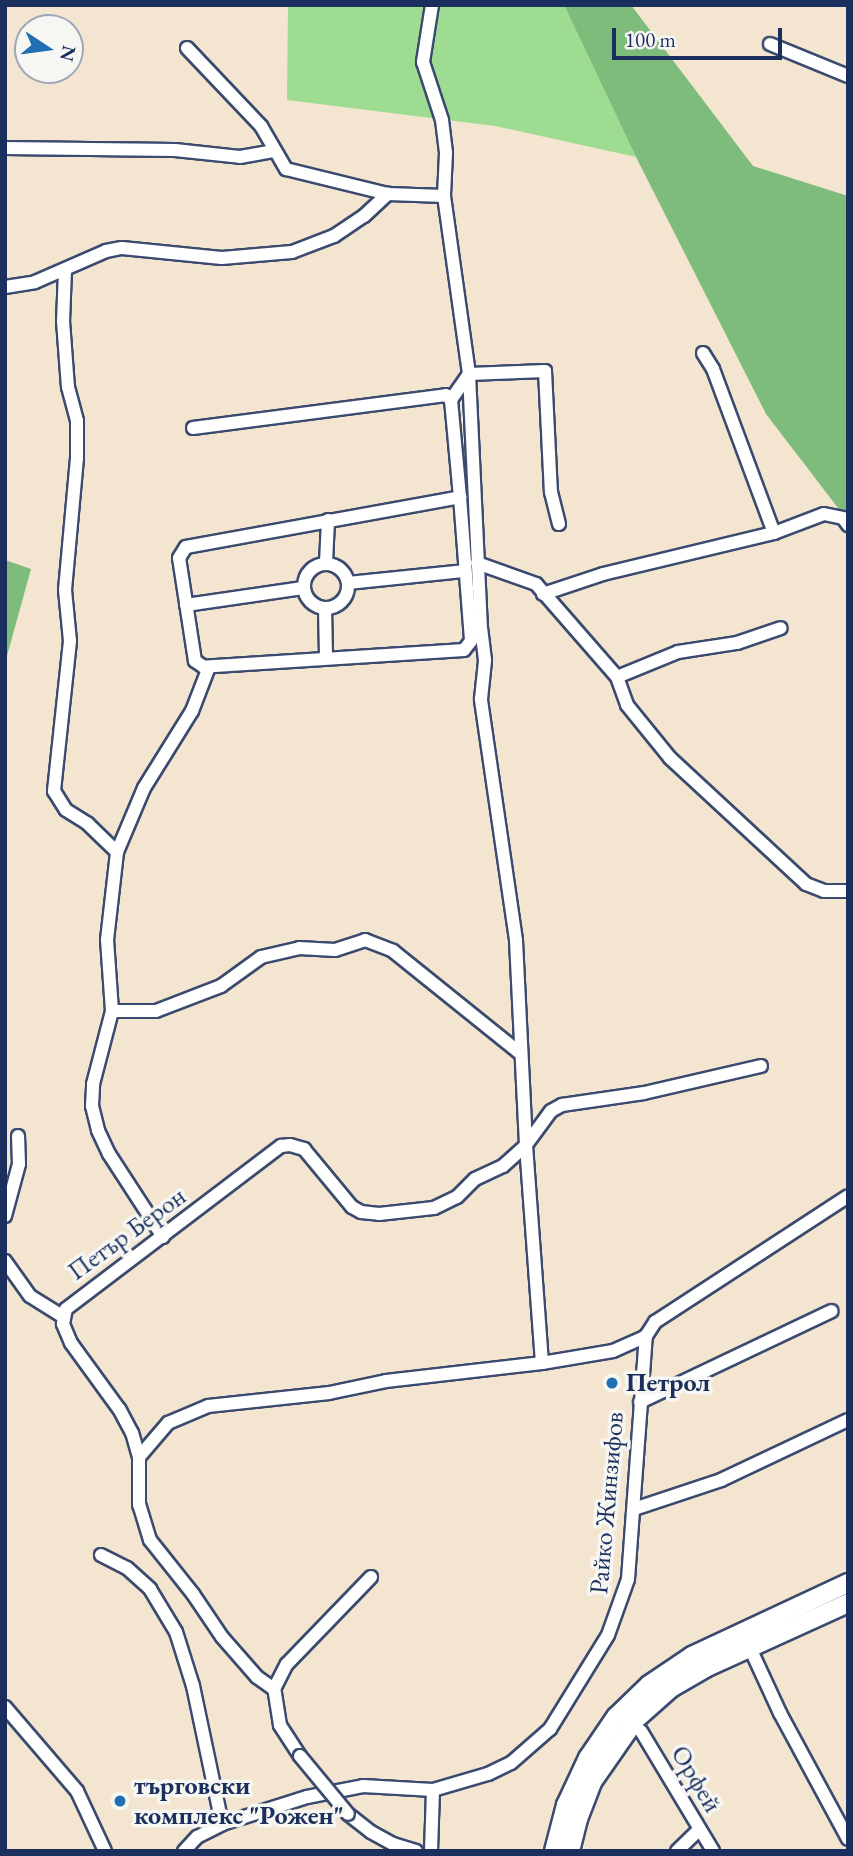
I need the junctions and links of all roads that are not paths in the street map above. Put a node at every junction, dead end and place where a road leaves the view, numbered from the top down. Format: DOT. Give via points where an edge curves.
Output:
graph roads {
  1 [pos="432,5"];
  2 [pos="770,44"];
  3 [pos="187,48"];
  4 [pos="848,76"];
  5 [pos="5,148"];
  6 [pos="274,151"];
  7 [pos="388,194"];
  8 [pos="444,196"];
  9 [pos="65,270"];
  10 [pos="5,286"];
  11 [pos="703,353"];
  12 [pos="469,374"];
  13 [pos="451,400"];
  14 [pos="193,428"];
  15 [pos="460,497"];
  16 [pos="328,520"];
  17 [pos="559,524"];
  18 [pos="848,525"];
  19 [pos="774,533"];
  20 [pos="326,563"];
  21 [pos="477,563"];
  22 [pos="465,571"];
  23 [pos="348,583"];
  24 [pos="303,588"];
  25 [pos="543,594"];
  26 [pos="186,606"];
  27 [pos="325,608"];
  28 [pos="781,628"];
  29 [pos="326,657"];
  30 [pos="208,667"];
  31 [pos="617,677"];
  32 [pos="117,852"];
  33 [pos="848,891"];
  34 [pos="112,1010"];
  35 [pos="521,1054"];
  36 [pos="761,1066"];
  37 [pos="18,1136"];
  38 [pos="526,1145"];
  39 [pos="848,1196"];
  40 [pos="5,1216"];
  41 [pos="163,1237"];
  42 [pos="5,1261"];
  43 [pos="832,1311"];
  44 [pos="63,1317"];
  45 [pos="648,1332"];
  46 [pos="542,1363"];
  47 [pos="640,1402"];
  48 [pos="848,1420"];
  49 [pos="139,1457"];
  50 [pos="634,1509"];
  51 [pos="101,1555"];
  52 [pos="371,1577"];
  53 [pos="848,1583"];
  54 [pos="848,1604"];
  55 [pos="750,1648"];
  56 [pos="274,1689"];
  57 [pos="5,1707"];
  58 [pos="641,1731"];
  59 [pos="433,1790"];
  60 [pos="222,1825"];
  61 [pos="699,1830"];
  62 [pos="848,1839"];
  63 [pos="104,1851"];
  64 [pos="184,1851"];
  65 [pos="416,1851"];
  66 [pos="431,1851"];
  67 [pos="554,1851"];
  68 [pos="570,1851"];
  69 [pos="677,1851"];
  70 [pos="713,1851"];
  1 -- 8 [label="street" via="423,62 442,120"];
  2 -- 4 [label="street"];
  3 -- 6 [label="street" via="261,126"];
  5 -- 6 [label="street" via="175,150 240,157"];
  6 -- 7 [label="street" via="286,169"];
  7 -- 8 [label="street"];
  7 -- 9 [label="street" via="334,236 292,252 222,258 122,248"];
  8 -- 12 [label="street"];
  9 -- 10 [label="street" via="35,282"];
  9 -- 32 [label="street" via="64,335 68,387 77,421 77,458 65,590 71,641 54,791 66,810"];
  11 -- 19 [label="street"];
  12 -- 13 [label="street"];
  12 -- 17 [label="street" via="545,371 551,492"];
  12 -- 21 [label="street"];
  13 -- 14 [label="street" via="440,394"];
  13 -- 15 [label="street"];
  15 -- 16 [label="street"];
  15 -- 22 [label="street"];
  16 -- 20 [label="street"];
  16 -- 26 [label="street" via="186,547 179,558"];
  18 -- 19 [label="street" via="843,518 824,514"];
  19 -- 25 [label="street" via="603,574"];
  20 -- 23 [label="street" via="338,567"];
  20 -- 24 [label="street" via="309,570"];
  21 -- 25 [label="street" via="536,584"];
  21 -- 35 [label="street" via="485,660 481,699 516,940"];
  22 -- 23 [label="street"];
  22 -- 29 [label="street" via="471,640 464,650"];
  23 -- 27 [label="street" via="342,601"];
  24 -- 26 [label="street"];
  24 -- 27 [label="street" via="313,604"];
  25 -- 31 [label="street"];
  26 -- 30 [label="street" via="195,661"];
  27 -- 29 [label="street"];
  28 -- 31 [label="street" via="737,643 678,652"];
  29 -- 30 [label="street"];
  30 -- 32 [label="street" via="192,711 144,788"];
  31 -- 33 [label="street" via="628,705 670,758 786,866 806,884 824,891"];
  32 -- 34 [label="street" via="107,940"];
  34 -- 35 [label="street" via="156,1011 221,986 261,957 299,948 335,950 365,940 393,951"];
  34 -- 41 [label="street" via="93,1084 92,1106 109,1154"];
  35 -- 38 [label="street"];
  36 -- 38 [label="street, Петър Берон" via="644,1093 562,1105 551,1111"];
  37 -- 40 [label="street" via="19,1164"];
  38 -- 41 [label="street, Петър Берон" via="446,1204 379,1214 352,1207 304,1149 281,1146"];
  38 -- 46 [label="street"];
  39 -- 45 [label="street" via="655,1322"];
  41 -- 44 [label="street, Петър Берон" via="71,1302"];
  42 -- 44 [label="street" via="30,1296"];
  43 -- 47 [label="street"];
  44 -- 49 [label="street, Петър Берон" via="71,1343 119,1409"];
  45 -- 46 [label="street" via="613,1350"];
  45 -- 47 [label="street, Райко Жинзифов"];
  46 -- 49 [label="street" via="208,1406 168,1423"];
  47 -- 50 [label="street, Райко Жинзифов"];
  48 -- 50 [label="street" via="721,1480"];
  49 -- 56 [label="street, Петър Берон" via="139,1504 150,1540 222,1637 257,1677"];
  50 -- 59 [label="street, Райко Жинзифов" via="621,1607 566,1707 550,1729 511,1763"];
  51 -- 60 [label="street" via="127,1568 150,1589 176,1632"];
  52 -- 56 [label="street" via="287,1664"];
  53 -- 67 [label="main road" via="692,1656 649,1685 616,1717 587,1758 566,1805"];
  54 -- 55 [label="main road"];
  55 -- 62 [label="street"];
  55 -- 68 [label="main road" via="671,1688 636,1719 592,1782"];
  56 -- 65 [label="street, bridge" via="280,1725 348,1814 393,1844"];
  57 -- 63 [label="street" via="77,1791"];
  58 -- 61 [label="street, Орфей"];
  59 -- 60 [label="street, Райко Жинзифов" via="350,1787"];
  59 -- 66 [label="street"];
  60 -- 64 [label="street, Райко Жинзифов" via="197,1837"];
  61 -- 69 [label="street"];
  61 -- 70 [label="street, Орфей"];
}
